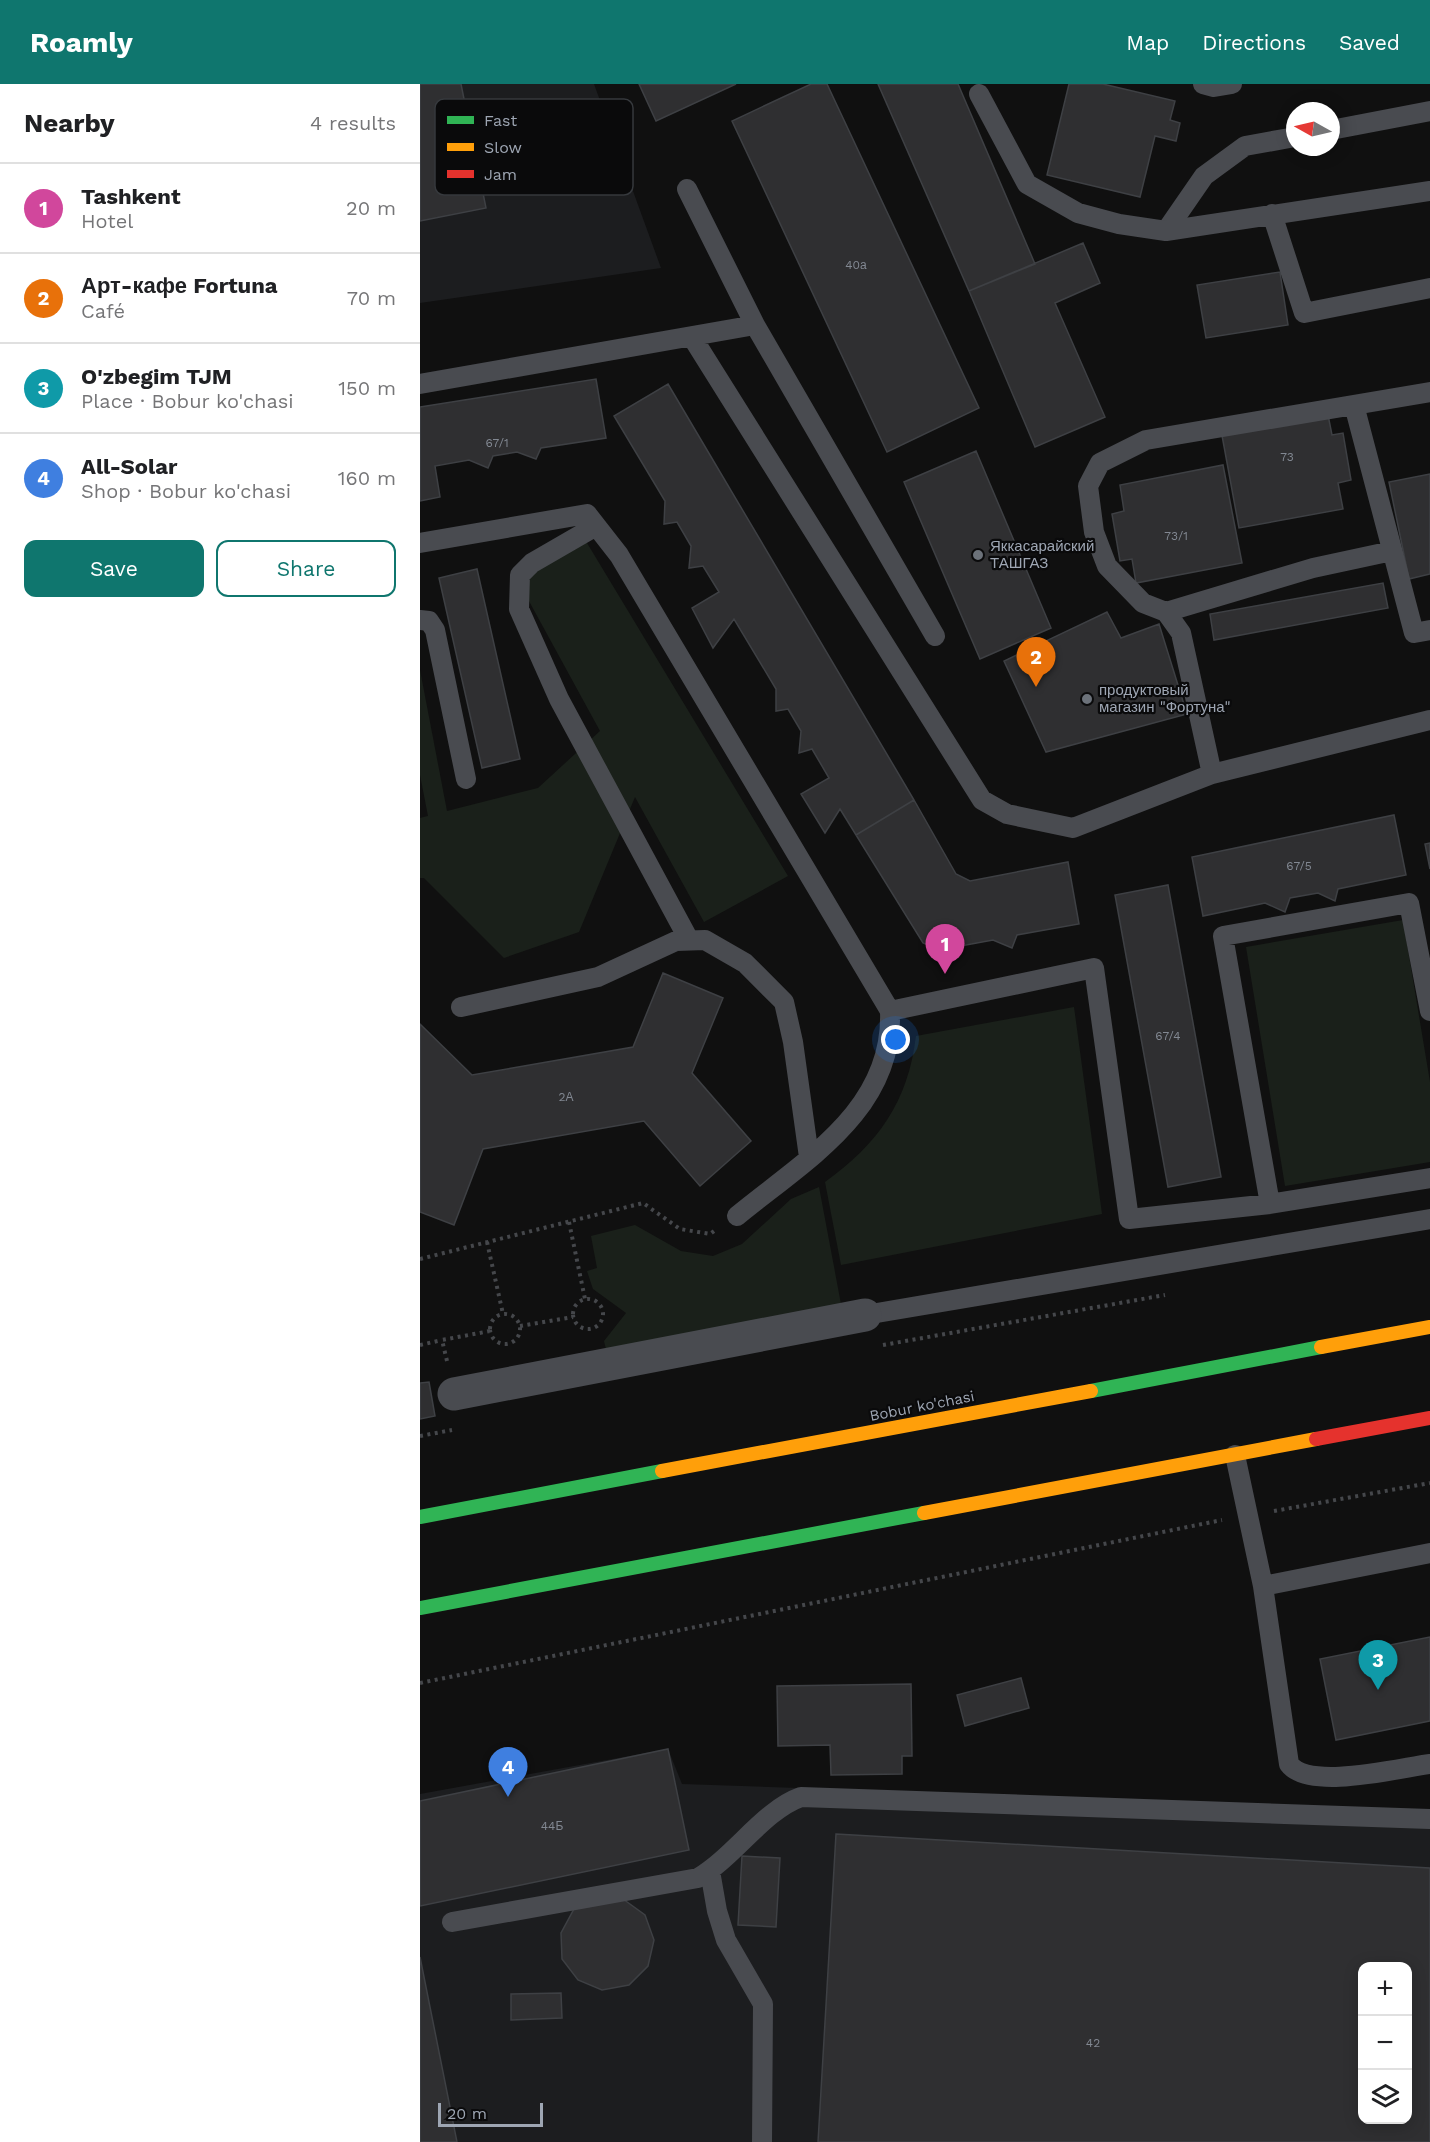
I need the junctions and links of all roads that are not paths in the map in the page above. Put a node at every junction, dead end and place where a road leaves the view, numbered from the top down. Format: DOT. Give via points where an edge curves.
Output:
graph roads {
  1 [pos="1203,84"];
  2 [pos="1232,84"];
  3 [pos="982,87"];
  4 [pos="1430,111"];
  5 [pos="1340,128"];
  6 [pos="1286,139"];
  7 [pos="687,189"];
  8 [pos="1430,191"];
  9 [pos="1272,214"];
  10 [pos="1166,231"];
  11 [pos="1430,288"];
  12 [pos="755,325"];
  13 [pos="692,337"];
  14 [pos="420,384"];
  15 [pos="1430,392"];
  16 [pos="1354,405"];
  17 [pos="596,526"];
  18 [pos="420,543"];
  19 [pos="1392,551"];
  20 [pos="1166,612"];
  21 [pos="420,620"];
  22 [pos="1430,630"];
  23 [pos="935,636"];
  24 [pos="1430,720"];
  25 [pos="1212,774"];
  26 [pos="466,778"];
  27 [pos="688,940"];
  28 [pos="461,1007"];
  29 [pos="890,1011"];
  30 [pos="1430,1011"];
  31 [pos="809,1157"];
  32 [pos="1430,1178"];
  33 [pos="1270,1204"];
  34 [pos="737,1216"];
  35 [pos="1430,1219"];
  36 [pos="865,1315"];
  37 [pos="1430,1327"];
  38 [pos="454,1394"];
  39 [pos="1430,1418"];
  40 [pos="1235,1455"];
  41 [pos="420,1517"];
  42 [pos="1430,1553"];
  43 [pos="1263,1586"];
  44 [pos="420,1608"];
  45 [pos="1430,1764"];
  46 [pos="1430,1819"];
  47 [pos="710,1871"];
  48 [pos="452,1922"];
  49 [pos="762,2142"];
  1 -- 2 [label="lane"];
  3 -- 10 [label="lane" via="1027,184 1078,213"];
  4 -- 5 [label="lane"];
  6 -- 10 [label="lane" via="1245,146 1204,176"];
  7 -- 12 [label="lane"];
  8 -- 9 [label="lane"];
  9 -- 10 [label="lane"];
  9 -- 11 [label="lane" via="1304,314"];
  12 -- 13 [label="lane"];
  12 -- 23 [label="lane"];
  13 -- 14 [label="lane"];
  13 -- 25 [label="lane" via="982,800 1007,814 1073,828"];
  15 -- 16 [label="lane"];
  16 -- 19 [label="lane"];
  16 -- 20 [label="lane" via="1146,440 1100,463 1088,486 1094,532 1107,566 1143,603"];
  17 -- 18 [label="lane" via="587,514"];
  17 -- 27 [label="lane" via="532,563 520,575 519,609 559,699"];
  17 -- 29 [label="lane" via="619,555"];
  19 -- 20 [label="lane" via="1313,568"];
  19 -- 22 [label="lane" via="1414,633"];
  20 -- 25 [label="lane" via="1181,633"];
  21 -- 26 [label="lane" via="429,621 435,630"];
  24 -- 25 [label="lane"];
  27 -- 28 [label="lane" via="676,941 598,977"];
  27 -- 31 [label="lane" via="705,940 745,963 784,1002 794,1042"];
  29 -- 31 [label="lane" via="891,1033 876,1083 845,1127"];
  29 -- 33 [label="lane" via="1094,968 1129,1219"];
  30 -- 33 [label="lane" via="1409,903 1223,936"];
  31 -- 34 [label="lane"];
  32 -- 33 [label="lane"];
  35 -- 36 [label="lane"];
  36 -- 38 [label="street"];
  37 -- 41 [label="main road, Bobur ko'chasi"];
  39 -- 40 [label="main road"];
  40 -- 43 [label="lane"];
  40 -- 44 [label="main road"];
  42 -- 43 [label="lane"];
  43 -- 45 [label="lane" via="1293,1770 1323,1779"];
  46 -- 47 [label="lane" via="801,1797 784,1803"];
  47 -- 48 [label="lane" via="698,1878"];
  47 -- 49 [label="lane" via="726,1940 763,2004"];
}
